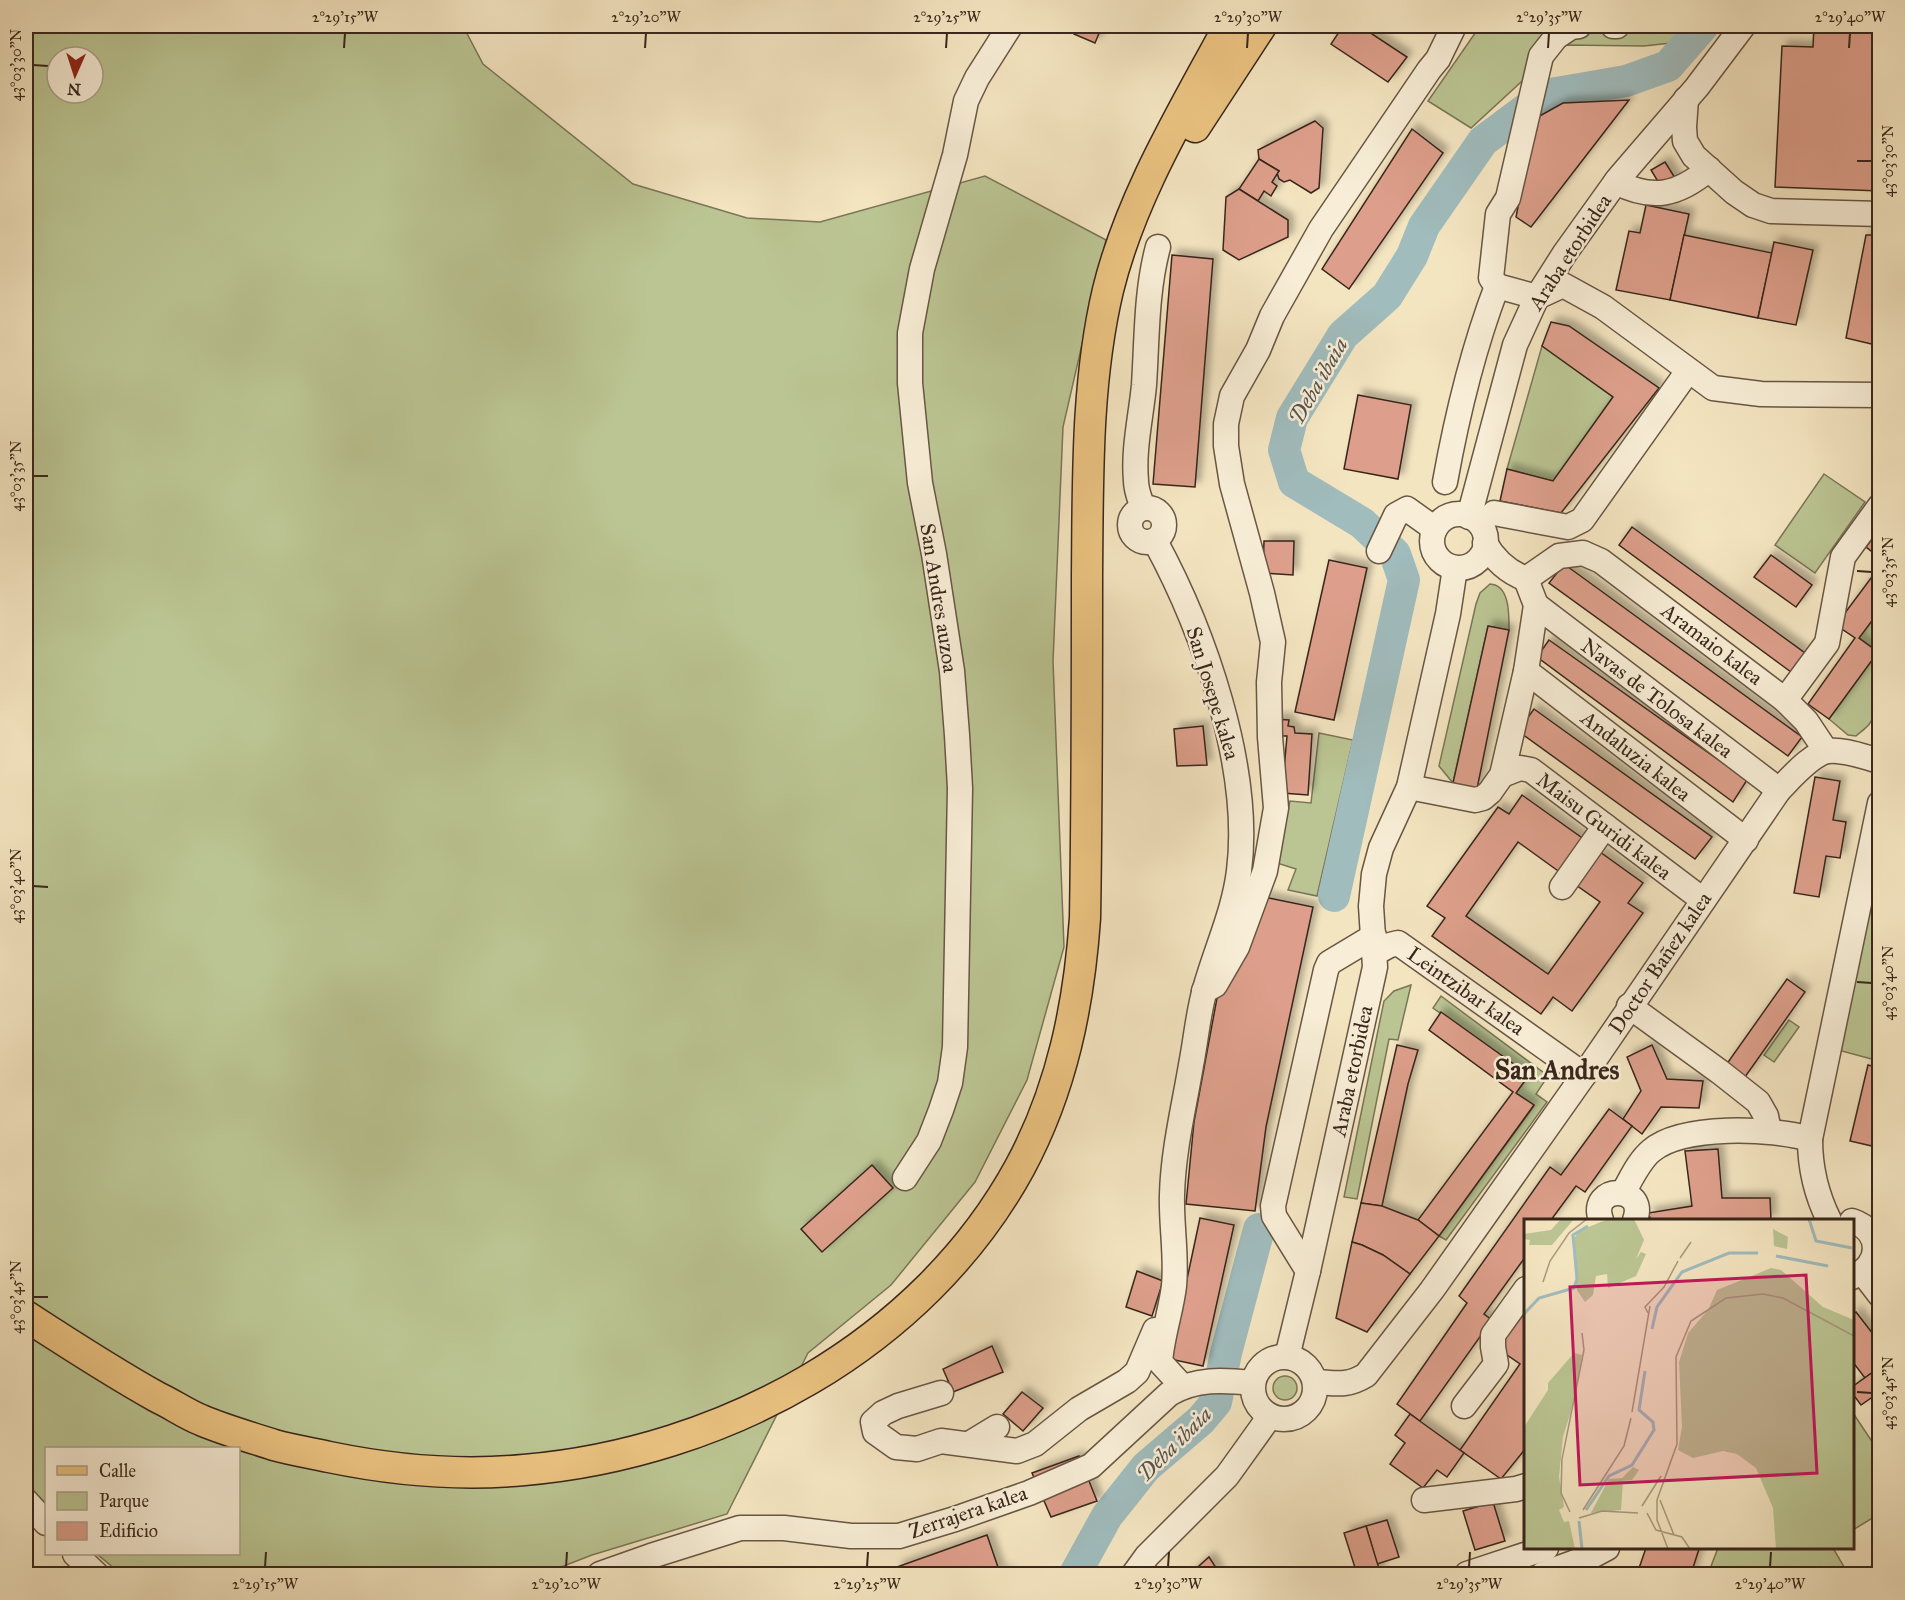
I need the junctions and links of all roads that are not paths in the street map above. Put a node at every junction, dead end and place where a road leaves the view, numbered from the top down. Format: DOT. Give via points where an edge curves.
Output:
graph roads {
  1 [pos="1010,26"];
  2 [pos="1211,26"];
  3 [pos="1229,26"];
  4 [pos="1261,26"];
  5 [pos="1454,26"];
  6 [pos="1579,26"];
  7 [pos="1743,26"];
  8 [pos="1686,99"];
  9 [pos="1174,128"];
  10 [pos="1641,153"];
  11 [pos="1701,162"];
  12 [pos="1616,182"];
  13 [pos="1880,214"];
  14 [pos="1121,246"];
  15 [pos="1158,247"];
  16 [pos="1497,286"];
  17 [pos="1537,297"];
  18 [pos="1688,371"];
  19 [pos="1880,395"];
  20 [pos="1445,482"];
  21 [pos="1880,506"];
  22 [pos="1494,513"];
  23 [pos="1469,516"];
  24 [pos="1435,529"];
  25 [pos="1383,541"];
  26 [pos="1485,543"];
  27 [pos="1455,568"];
  28 [pos="1526,579"];
  29 [pos="1536,605"];
  30 [pos="1526,671"];
  31 [pos="1785,700"];
  32 [pos="1826,751"];
  33 [pos="1880,761"];
  34 [pos="1502,775"];
  35 [pos="1409,787"];
  36 [pos="1779,790"];
  37 [pos="1880,803"];
  38 [pos="1605,826"];
  39 [pos="1746,840"];
  40 [pos="1562,887"];
  41 [pos="1703,900"];
  42 [pos="1374,944"];
  43 [pos="1204,991"];
  44 [pos="1629,1006"];
  45 [pos="1584,1075"];
  46 [pos="1768,1131"];
  47 [pos="1809,1139"];
  48 [pos="905,1178"];
  49 [pos="1623,1193"];
  50 [pos="1596,1219"];
  51 [pos="1636,1219"];
  52 [pos="1827,1219"];
  53 [pos="1854,1222"];
  54 [pos="1876,1233"];
  55 [pos="1308,1271"];
  56 [pos="1858,1275"];
  57 [pos="1174,1283"];
  58 [pos="1524,1292"];
  59 [pos="1880,1296"];
  60 [pos="26,1316"];
  61 [pos="1287,1357"];
  62 [pos="1315,1382"];
  63 [pos="1249,1383"];
  64 [pos="1191,1384"];
  65 [pos="941,1393"];
  66 [pos="1464,1406"];
  67 [pos="1270,1416"];
  68 [pos="997,1427"];
  69 [pos="969,1444"];
  70 [pos="1524,1486"];
  71 [pos="1424,1500"];
  72 [pos="26,1501"];
  73 [pos="45,1522"];
  74 [pos="1543,1549"];
  75 [pos="1605,1549"];
  76 [pos="76,1555"];
  77 [pos="96,1575"];
  78 [pos="600,1575"];
  79 [pos="1134,1575"];
  80 [pos="1467,1575"];
  81 [pos="1543,1575"];
  1 -- 48 [label="street, San Andres auzoa" via="966,101 955,155 922,269 910,333 914,436 952,671 960,788 955,1047 950,1083 929,1141"];
  2 -- 9 [label="main road" via="1192,65"];
  3 -- 9 [label="main road"];
  4 -- 14 [label="main road" via="1163,173"];
  5 -- 43 [label="street" via="1438,58 1321,229 1232,396 1226,424 1232,484 1273,642 1269,682 1276,808 1265,871 1237,946 1215,985"];
  6 -- 16 [label="street" via="1556,37 1541,56 1508,198 1498,214 1491,278"];
  7 -- 8 [label="street, Araba etorbidea"];
  8 -- 10 [label="street, Araba etorbidea"];
  8 -- 11 [label="street" via="1685,141"];
  9 -- 14 [label="main road"];
  10 -- 11 [label="street" via="1678,148"];
  10 -- 12 [label="street, Araba etorbidea"];
  11 -- 12 [label="street" via="1695,180 1678,190 1658,194 1631,190"];
  11 -- 13 [label="street" via="1734,192 1771,211"];
  12 -- 17 [label="street, Araba etorbidea"];
  14 -- 60 [label="main road" via="1100,333 1088,466 1085,907 1073,1021 1058,1078 1019,1169 972,1240 944,1273 884,1329 783,1395 719,1424 654,1446 600,1460 522,1471 439,1472 356,1462 277,1446 199,1419 115,1373"];
  15 -- 43 [label="street, San Josepe kalea" via="1136,451 1136,481 1143,508 1130,519 1130,531 1138,540 1155,541 1186,607 1217,692 1235,760 1238,790 1239,873 1225,932"];
  16 -- 17 [label="street"];
  16 -- 20 [label="street" via="1482,324"];
  17 -- 18 [label="street" via="1563,285 1603,307"];
  17 -- 23 [label="street, Araba etorbidea" via="1515,345"];
  18 -- 19 [label="street" via="1713,388 1725,390"];
  18 -- 22 [label="street" via="1582,520 1568,527"];
  21 -- 31 [label="street" via="1843,556 1827,643"];
  23 -- 24 [label="street" via="1446,518"];
  23 -- 26 [label="street" via="1482,527"];
  24 -- 25 [label="street" via="1407,509 1396,515"];
  24 -- 27 [label="street" via="1434,554 1446,566"];
  26 -- 27 [label="street" via="1484,552 1472,565"];
  26 -- 28 [label="street" via="1503,567"];
  27 -- 35 [label="street, Araba etorbidea"];
  28 -- 29 [label="street"];
  28 -- 31 [label="street, Aramaio kalea" via="1558,556 1582,553 1601,561"];
  29 -- 30 [label="street"];
  29 -- 36 [label="street, Navas de Tolosa kalea"];
  30 -- 34 [label="street"];
  30 -- 39 [label="street, Andaluzia kalea"];
  31 -- 32 [label="street, Aramaio kalea" via="1806,721"];
  32 -- 33 [label="street"];
  32 -- 36 [label="street, Doctor Bañez kalea" via="1806,763"];
  34 -- 35 [label="street" via="1490,792 1475,800"];
  34 -- 38 [label="street, Maisu Guridi kalea" via="1520,768 1531,770"];
  35 -- 42 [label="street, Araba etorbidea" via="1381,848 1374,874"];
  36 -- 39 [label="street, Doctor Bañez kalea"];
  37 -- 47 [label="street"];
  38 -- 40 [label="street"];
  38 -- 41 [label="street, Maisu Guridi kalea"];
  39 -- 41 [label="street, Doctor Bañez kalea"];
  41 -- 44 [label="street, Doctor Bañez kalea"];
  42 -- 45 [label="street, Leintzibar kalea" via="1398,944"];
  42 -- 55 [label="street, Araba etorbidea" via="1375,967"];
  42 -- 55 [label="street" via="1329,963 1326,970 1273,1206 1274,1216"];
  43 -- 57 [label="street, San Josepe kalea" via="1172,1192"];
  44 -- 45 [label="street, Doctor Bañez kalea"];
  44 -- 46 [label="street" via="1758,1102"];
  45 -- 62 [label="street, Doctor Bañez kalea" via="1432,1290 1366,1375 1340,1385"];
  46 -- 47 [label="street"];
  46 -- 49 [label="street" via="1691,1134 1669,1141 1651,1151"];
  47 -- 52 [label="street" via="1813,1178"];
  49 -- 50 [label="street" via="1604,1198"];
  49 -- 51 [label="street" via="1636,1206"];
  53 -- 54 [label="street"];
  54 -- 56 [label="street" via="1869,1267"];
  55 -- 61 [label="street, Araba etorbidea"];
  56 -- 59 [label="street"];
  57 -- 64 [label="street" via="1160,1362"];
  57 -- 69 [label="street" via="1137,1372 1127,1381 1080,1409 1035,1444 1017,1451"];
  58 -- 66 [label="street" via="1493,1335 1496,1364"];
  61 -- 62 [label="street" via="1306,1366"];
  61 -- 63 [label="street" via="1266,1363"];
  62 -- 67 [label="street" via="1314,1398 1305,1411 1291,1419"];
  63 -- 64 [label="street"];
  63 -- 67 [label="street" via="1257,1403"];
  64 -- 78 [label="street, Zerrajera kalea" via="1169,1394 1091,1466 955,1519 899,1536 740,1528"];
  65 -- 69 [label="street" via="883,1413 873,1422 875,1432 896,1447 917,1449 941,1441"];
  67 -- 79 [label="street" via="1227,1476 1147,1556"];
  68 -- 69 [label="street"];
  70 -- 71 [label="street"];
  72 -- 73 [label="street"];
  74 -- 80 [label="street"];
  75 -- 81 [label="street"];
  76 -- 77 [label="street"];
}
